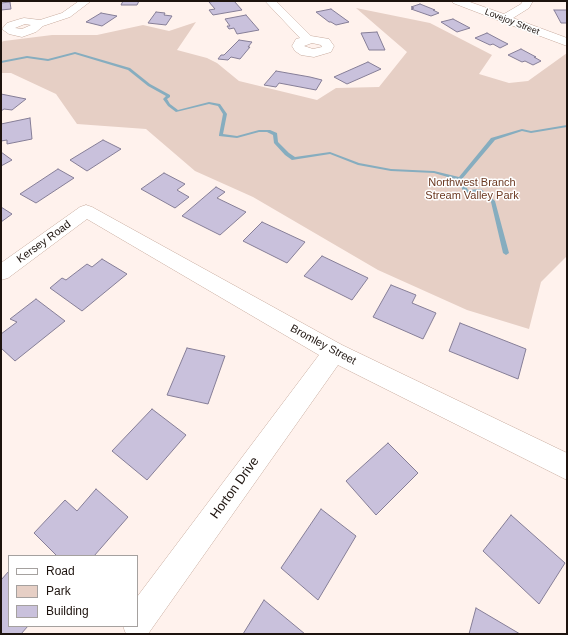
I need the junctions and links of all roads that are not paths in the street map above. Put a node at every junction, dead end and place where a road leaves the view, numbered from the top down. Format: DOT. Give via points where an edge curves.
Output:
graph roads {
  1 [pos="86,1"];
  2 [pos="270,1"];
  3 [pos="457,1"];
  4 [pos="528,1"];
  5 [pos="504,19"];
  6 [pos="38,24"];
  7 [pos="307,39"];
  8 [pos="567,42"];
  9 [pos="86,211"];
  10 [pos="1,273"];
  11 [pos="334,352"];
  12 [pos="567,467"];
  13 [pos="138,622"];
  1 -- 6 [label="street" via="66,15"];
  2 -- 7 [label="street"];
  3 -- 5 [label="street, Lovejoy Street"];
  4 -- 5 [label="street"];
  5 -- 8 [label="street, Lovejoy Street"];
  9 -- 10 [label="street, Kersey Road"];
  9 -- 11 [label="street, Bromley Street"];
  11 -- 12 [label="street, Bromley Street"];
  11 -- 13 [label="street, Horton Drive"];
}
